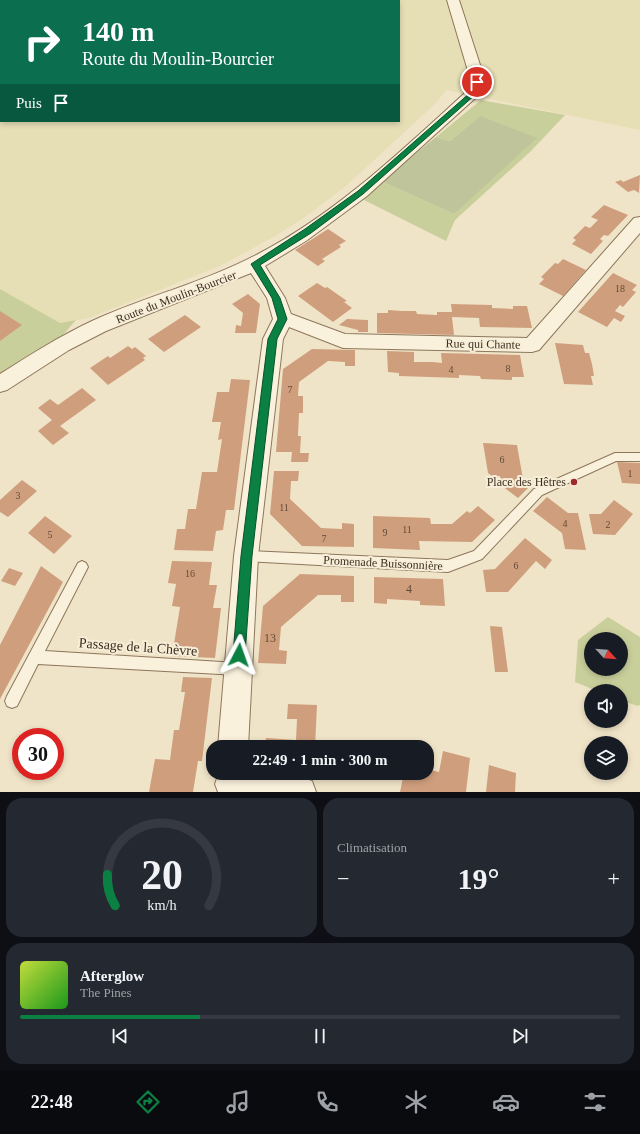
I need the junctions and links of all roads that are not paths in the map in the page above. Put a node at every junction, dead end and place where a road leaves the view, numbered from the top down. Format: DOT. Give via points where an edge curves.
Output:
graph roads {
  1 [pos="453,0"];
  2 [pos="640,222"];
  3 [pos="255,264"];
  4 [pos="282,319"];
  5 [pos="0,384"];
  6 [pos="640,457"];
  7 [pos="246,556"];
  8 [pos="82,567"];
  9 [pos="35,657"];
  10 [pos="238,669"];
  11 [pos="12,701"];
  12 [pos="233,740"];
  13 [pos="230,783"];
  14 [pos="301,792"];
  1 -- 3 [label="street, Route du Moulin-Bourcier" via="475,71 477,82 474,93 350,201"];
  2 -- 4 [label="street, Rue qui Chante" via="532,345 342,341 297,322"];
  3 -- 4 [label="street" via="276,298"];
  3 -- 5 [label="street, Route du Moulin-Bourcier" via="99,326 62,345"];
  4 -- 7 [label="street" via="273,339"];
  6 -- 7 [label="lane, Promenade Buissonnière" via="616,457 538,492 478,555 448,566"];
  7 -- 10 [label="street"];
  8 -- 9 [label="lane"];
  9 -- 10 [label="lane, Passage de la Chèvre"];
  9 -- 11 [label="lane"];
  10 -- 12 [label="street"];
  13 -- 14 [label="street"];
}
